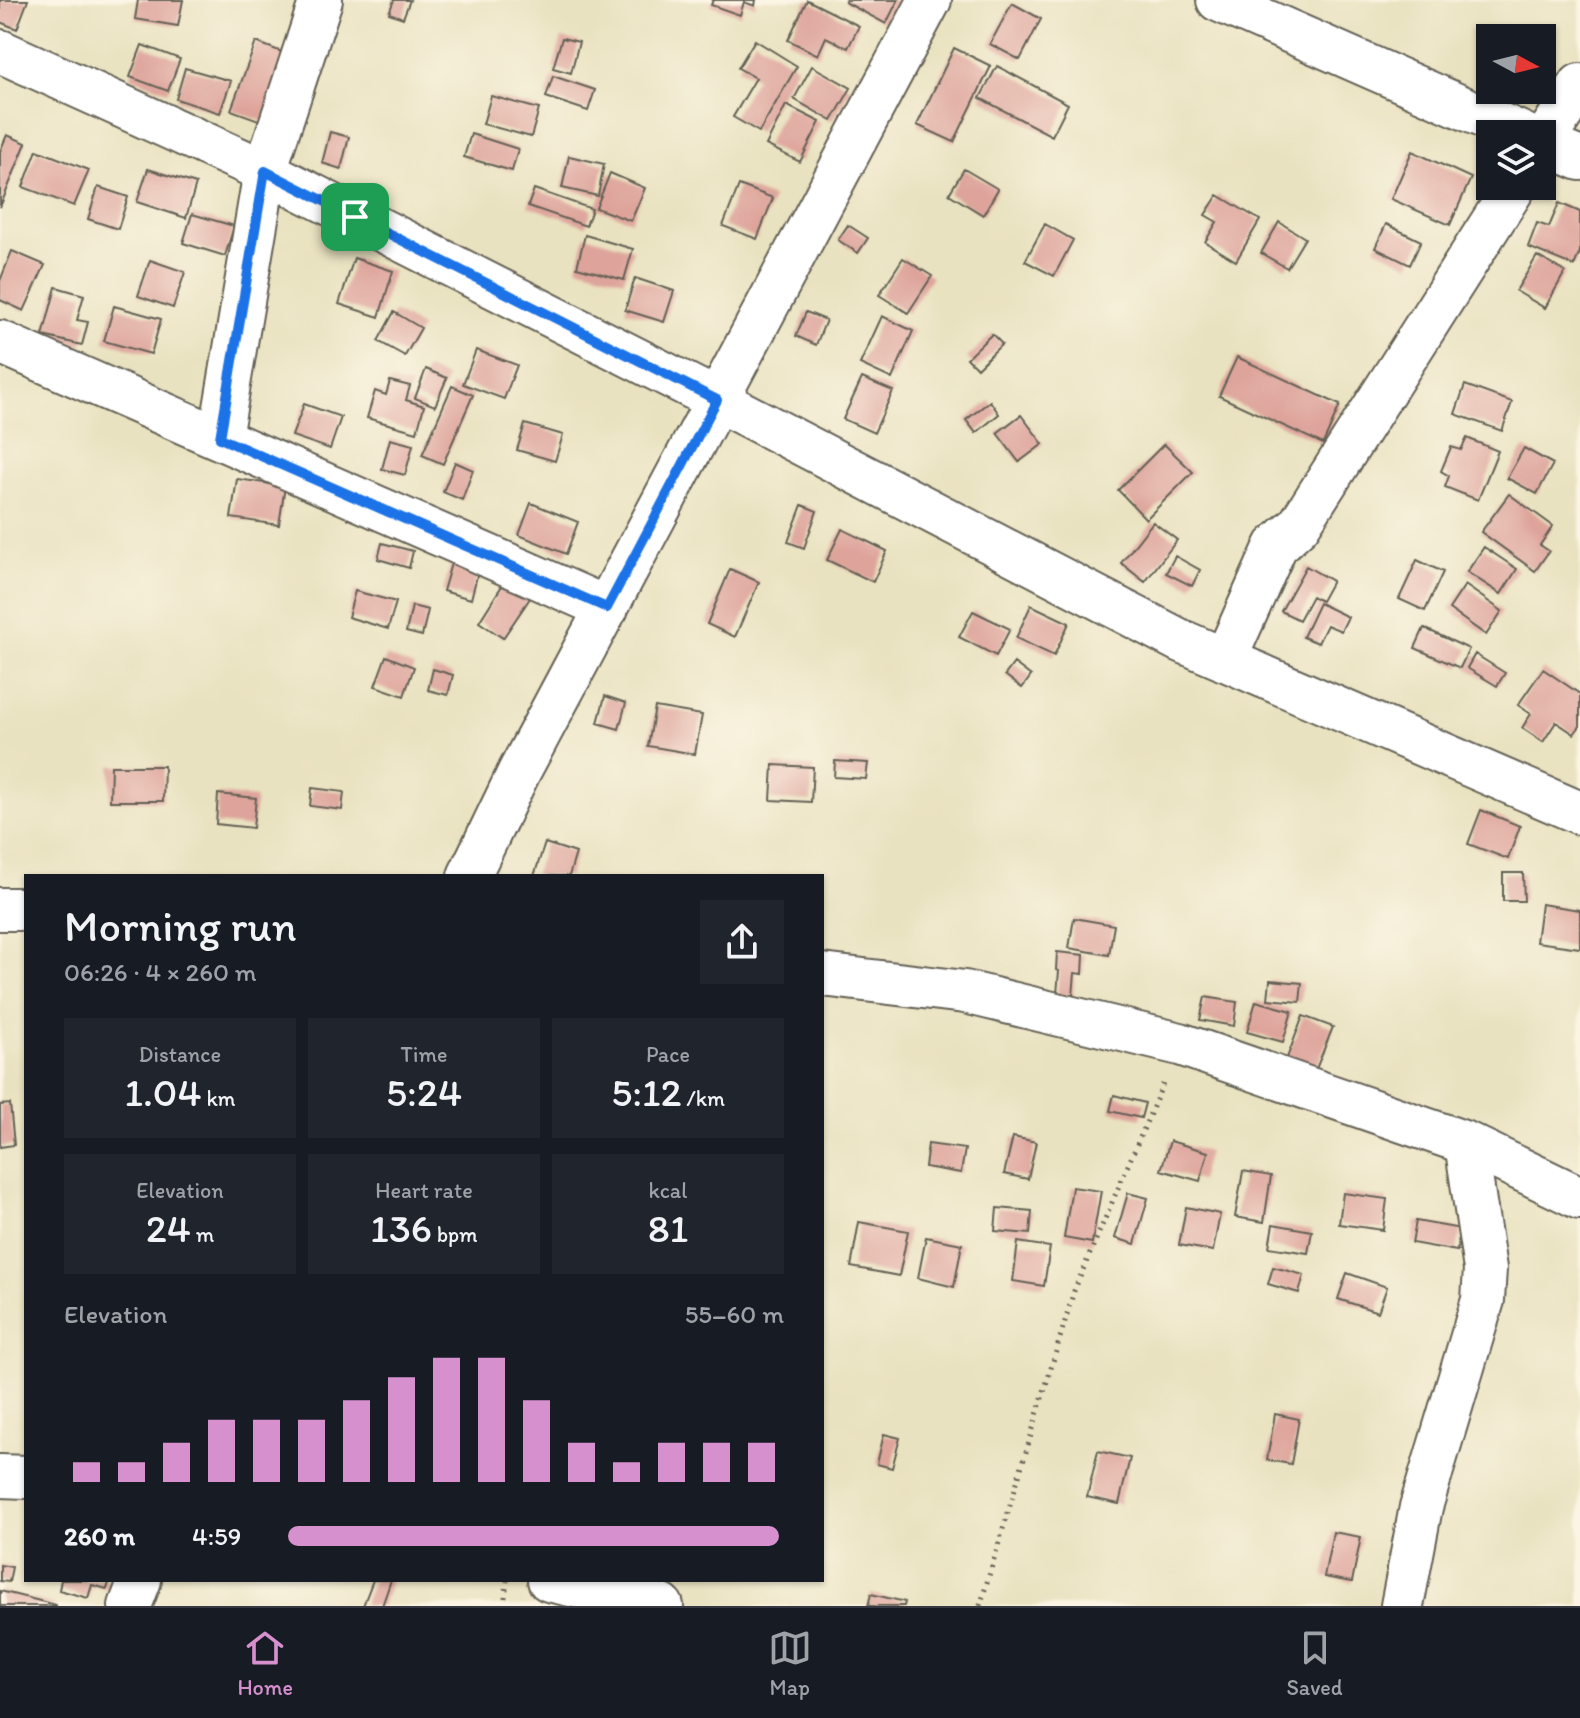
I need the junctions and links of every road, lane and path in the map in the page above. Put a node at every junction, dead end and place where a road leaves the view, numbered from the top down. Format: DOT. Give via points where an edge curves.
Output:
graph roads {
  1 [pos="321,0"];
  2 [pos="930,0"];
  3 [pos="1218,0"];
  4 [pos="0,51"];
  5 [pos="1580,85"];
  6 [pos="1491,120"];
  7 [pos="1556,122"];
  8 [pos="1556,149"];
  9 [pos="1580,159"];
  10 [pos="265,171"];
  11 [pos="1506,200"];
  12 [pos="0,342"];
  13 [pos="717,400"];
  14 [pos="220,438"];
  15 [pos="607,608"];
  16 [pos="1225,660"];
  17 [pos="1580,813"];
  18 [pos="470,874"];
  19 [pos="0,909"];
  20 [pos="24,909"];
  21 [pos="824,975"];
  22 [pos="1180,1044"];
  23 [pos="1466,1143"];
  24 [pos="1580,1198"];
  25 [pos="0,1476"];
  26 [pos="24,1477"];
  27 [pos="139,1582"];
  28 [pos="508,1582"];
  29 [pos="558,1582"];
  30 [pos="130,1606"];
  31 [pos="504,1606"];
  32 [pos="662,1606"];
  33 [pos="980,1606"];
  34 [pos="1402,1606"];
  1 -- 10 [label="street"];
  2 -- 13 [label="street"];
  3 -- 6 [label="street"];
  4 -- 10 [label="street"];
  5 -- 7 [label="street"];
  8 -- 9 [label="street"];
  10 -- 13 [label="street"];
  10 -- 14 [label="street"];
  11 -- 16 [label="street" via="1299,525 1276,546"];
  12 -- 14 [label="street"];
  13 -- 15 [label="street"];
  13 -- 16 [label="street"];
  14 -- 15 [label="street"];
  15 -- 18 [label="street"];
  16 -- 17 [label="street"];
  19 -- 20 [label="street"];
  21 -- 22 [label="street" via="965,992"];
  22 -- 23 [label="street"];
  22 -- 33 [label="path" via="1074,1291"];
  23 -- 24 [label="street"];
  23 -- 34 [label="street" via="1485,1269 1483,1300 1421,1507"];
  25 -- 26 [label="street"];
  27 -- 30 [label="street"];
  28 -- 31 [label="path"];
  29 -- 32 [label="street"];
}
